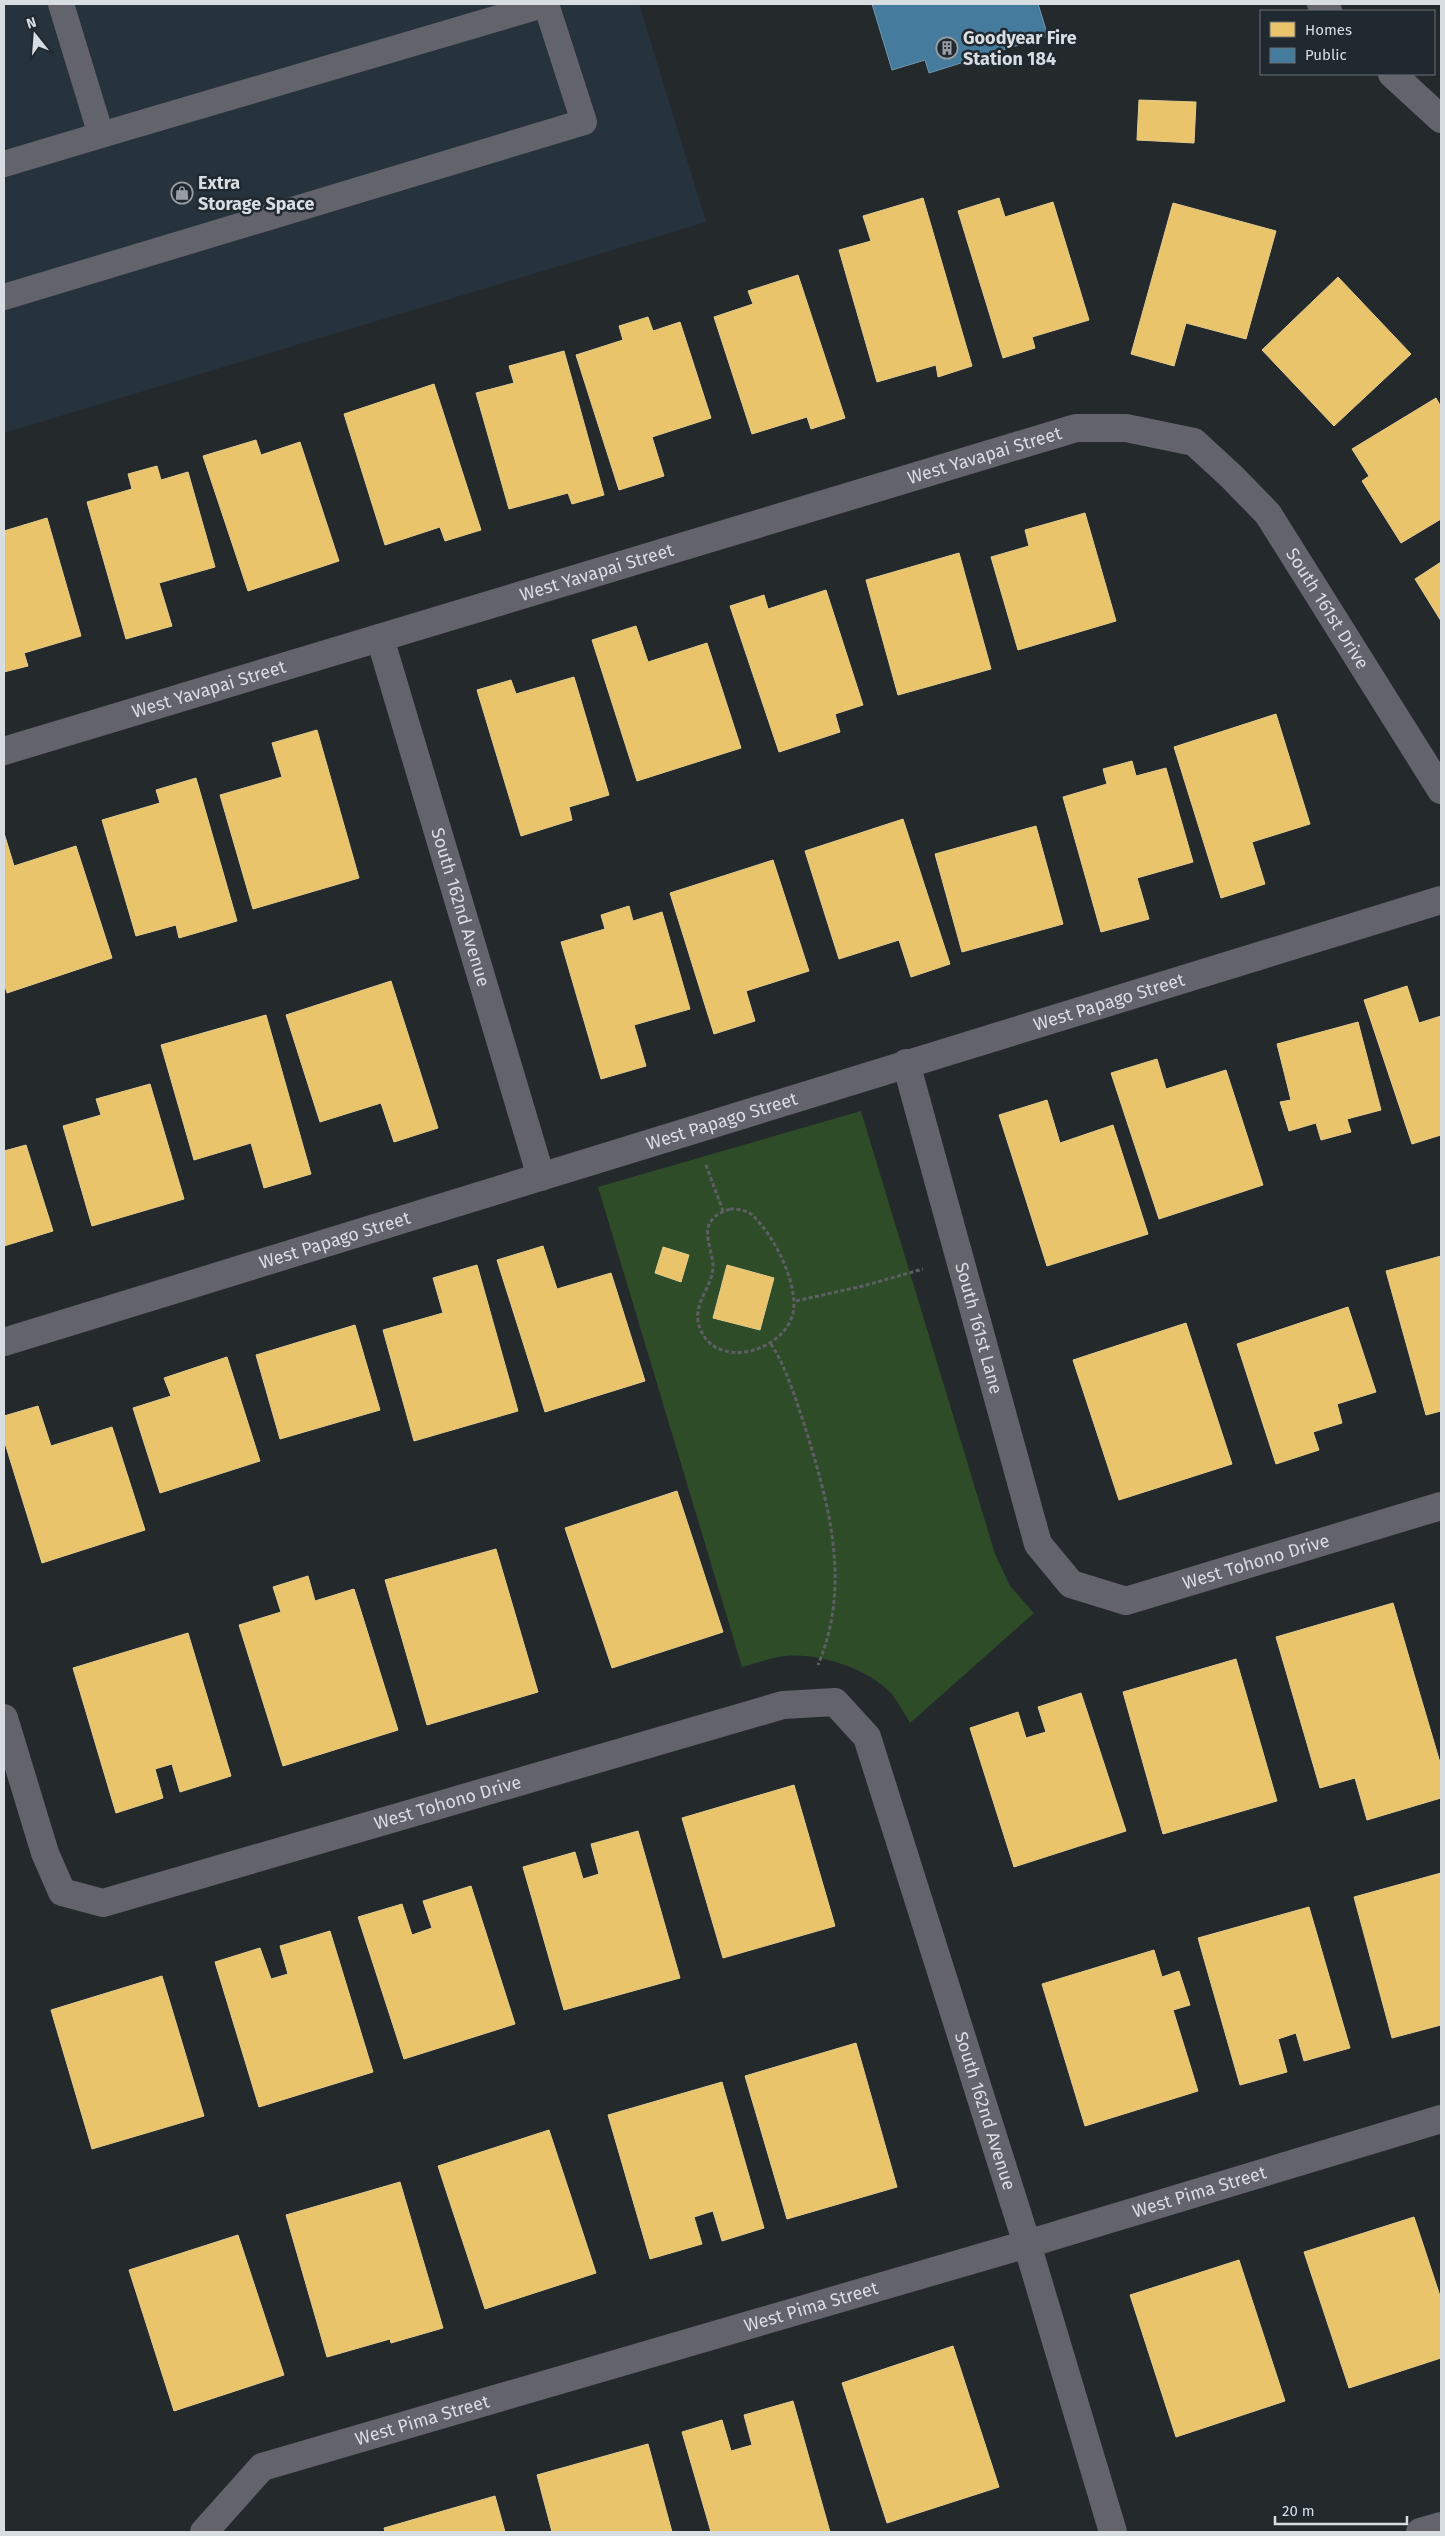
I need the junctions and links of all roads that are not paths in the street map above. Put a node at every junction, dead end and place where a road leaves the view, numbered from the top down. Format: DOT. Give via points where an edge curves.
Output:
graph roads {
  1 [pos="61,4"];
  2 [pos="546,4"];
  3 [pos="1393,75"];
  4 [pos="1441,119"];
  5 [pos="101,135"];
  6 [pos="4,164"];
  7 [pos="4,297"];
  8 [pos="1194,442"];
  9 [pos="380,638"];
  10 [pos="4,751"];
  11 [pos="1441,790"];
  12 [pos="1441,900"];
  13 [pos="906,1063"];
  14 [pos="541,1177"];
  15 [pos="4,1342"];
  16 [pos="1441,1506"];
  17 [pos="1071,1584"];
  18 [pos="835,1702"];
  19 [pos="4,1718"];
  20 [pos="1441,2119"];
  21 [pos="1027,2244"];
  22 [pos="1441,2526"];
  23 [pos="204,2532"];
  24 [pos="1113,2532"];
  25 [pos="1420,2532"];
  1 -- 5 [label="lane"];
  2 -- 5 [label="lane"];
  2 -- 7 [label="lane" via="584,122"];
  3 -- 4 [label="street"];
  5 -- 6 [label="lane"];
  8 -- 9 [label="street, West Yavapai Street" via="1126,428 1076,428"];
  8 -- 11 [label="street, South 161st Drive" via="1268,514"];
  9 -- 10 [label="street, West Yavapai Street"];
  9 -- 14 [label="street, South 162nd Avenue"];
  12 -- 13 [label="street, West Papago Street"];
  13 -- 14 [label="street, West Papago Street"];
  13 -- 17 [label="street, South 161st Lane" via="1038,1544"];
  14 -- 15 [label="street, West Papago Street"];
  16 -- 17 [label="street, West Tohono Drive" via="1126,1601"];
  18 -- 19 [label="street, West Tohono Drive" via="783,1706 103,1903 62,1892 45,1853"];
  18 -- 21 [label="street, South 162nd Avenue" via="867,1737"];
  20 -- 21 [label="street, West Pima Street"];
  21 -- 23 [label="street, West Pima Street" via="262,2467"];
  21 -- 24 [label="street, South 162nd Avenue"];
  22 -- 25 [label="street"];
}
